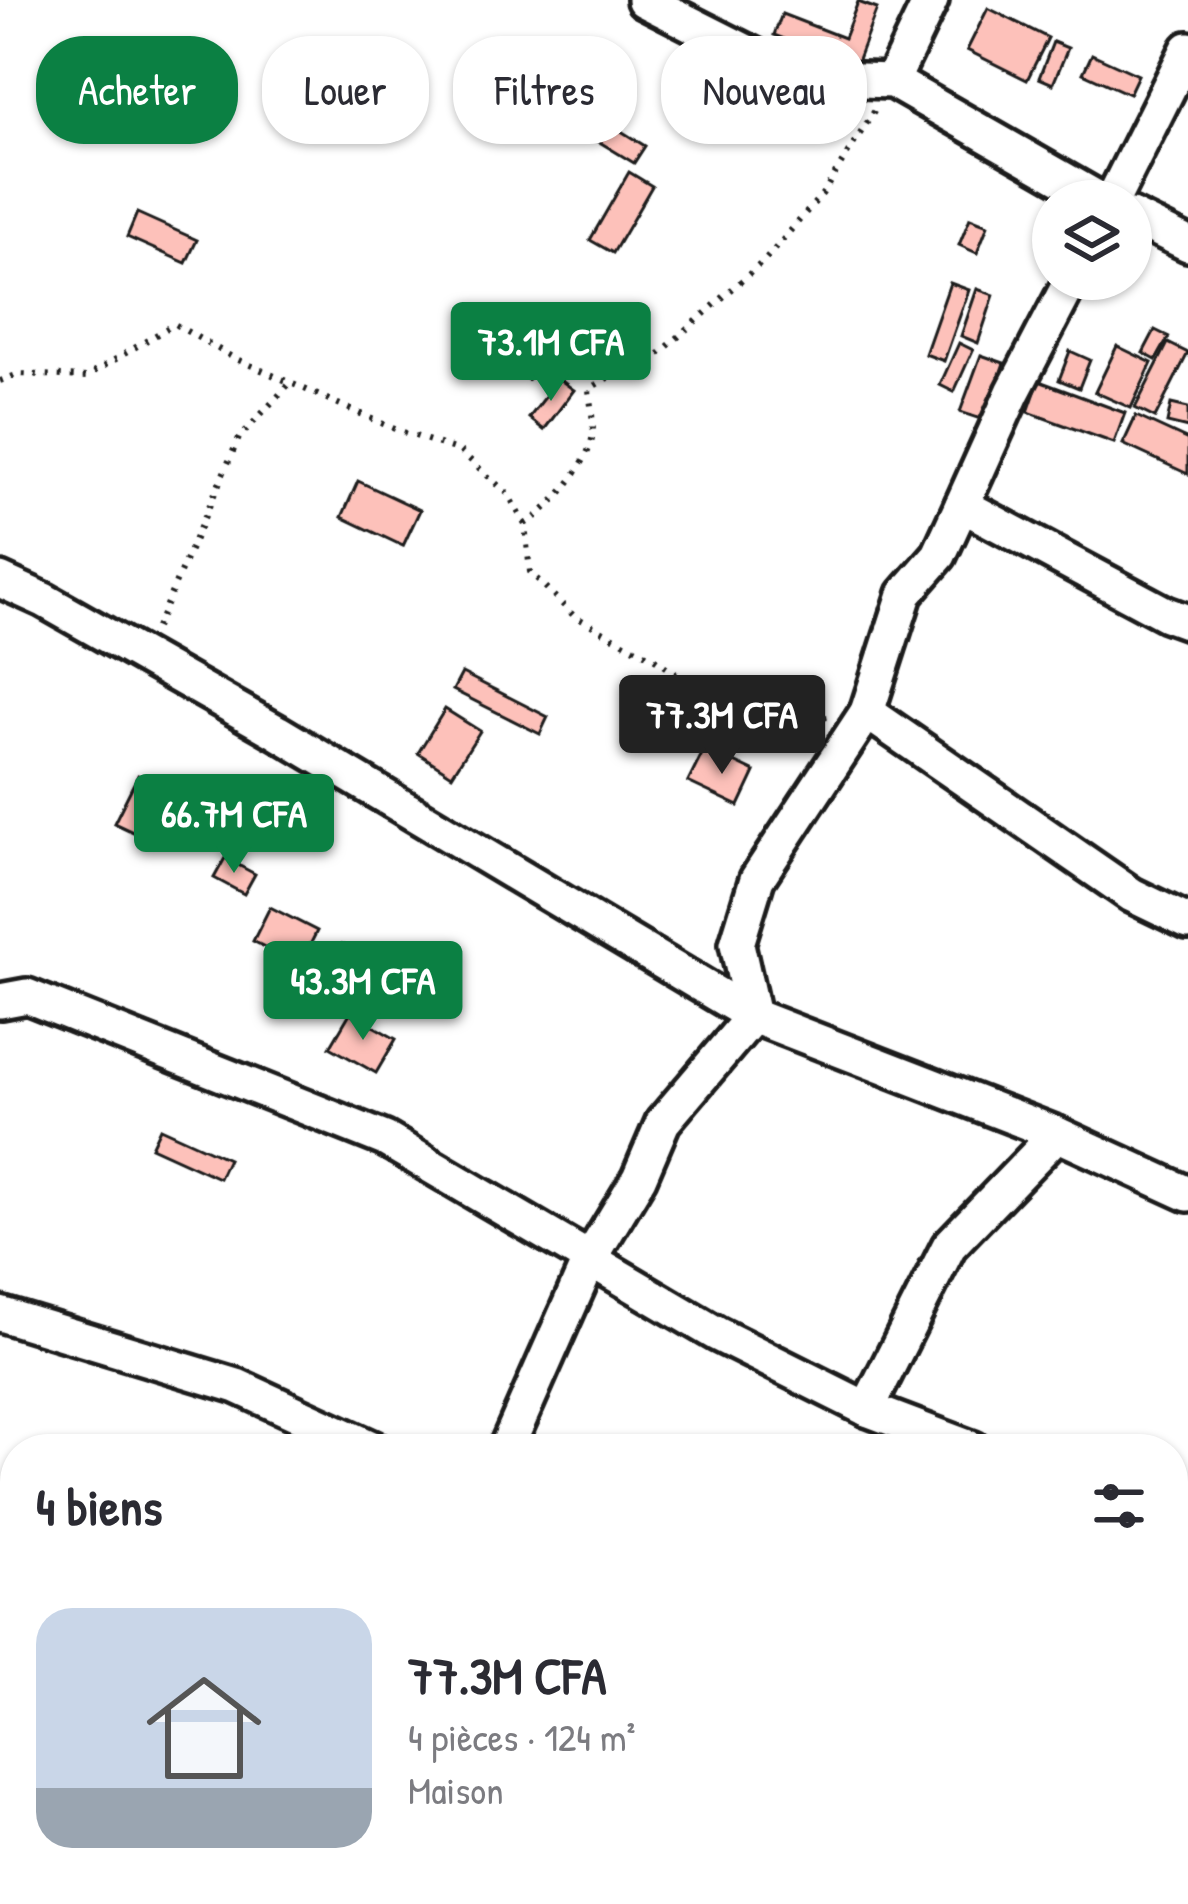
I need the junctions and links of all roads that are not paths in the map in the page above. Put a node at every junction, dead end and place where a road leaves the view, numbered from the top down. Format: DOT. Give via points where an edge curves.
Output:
graph roads {
  1 [pos="644,0"];
  2 [pos="931,0"];
  3 [pos="1188,49"];
  4 [pos="892,82"];
  5 [pos="1065,180"];
  6 [pos="1122,180"];
  7 [pos="1152,226"];
  8 [pos="1188,244"];
  9 [pos="1061,300"];
  10 [pos="962,505"];
  11 [pos="0,580"];
  12 [pos="1188,622"];
  13 [pos="867,712"];
  14 [pos="1188,922"];
  15 [pos="0,1001"];
  16 [pos="753,1016"];
  17 [pos="1058,1134"];
  18 [pos="1188,1194"];
  19 [pos="590,1259"];
  20 [pos="0,1314"];
  21 [pos="867,1409"];
  22 [pos="341,1434"];
  23 [pos="513,1434"];
  24 [pos="933,1434"];
  1 -- 4 [label="street" via="798,78"];
  2 -- 4 [label="street"];
  3 -- 6 [label="street"];
  4 -- 5 [label="street"];
  7 -- 8 [label="street"];
  9 -- 10 [label="street"];
  10 -- 12 [label="street"];
  10 -- 13 [label="street" via="939,555 905,594"];
  11 -- 16 [label="street"];
  13 -- 14 [label="street" via="1132,895"];
  13 -- 16 [label="street" via="757,879 737,944"];
  15 -- 19 [label="street" via="27,996 385,1139"];
  16 -- 17 [label="street"];
  16 -- 19 [label="street" via="663,1122"];
  17 -- 18 [label="street"];
  17 -- 21 [label="street" via="949,1246"];
  19 -- 21 [label="street"];
  19 -- 23 [label="street"];
  20 -- 22 [label="street" via="237,1386"];
  21 -- 24 [label="street"];
}
